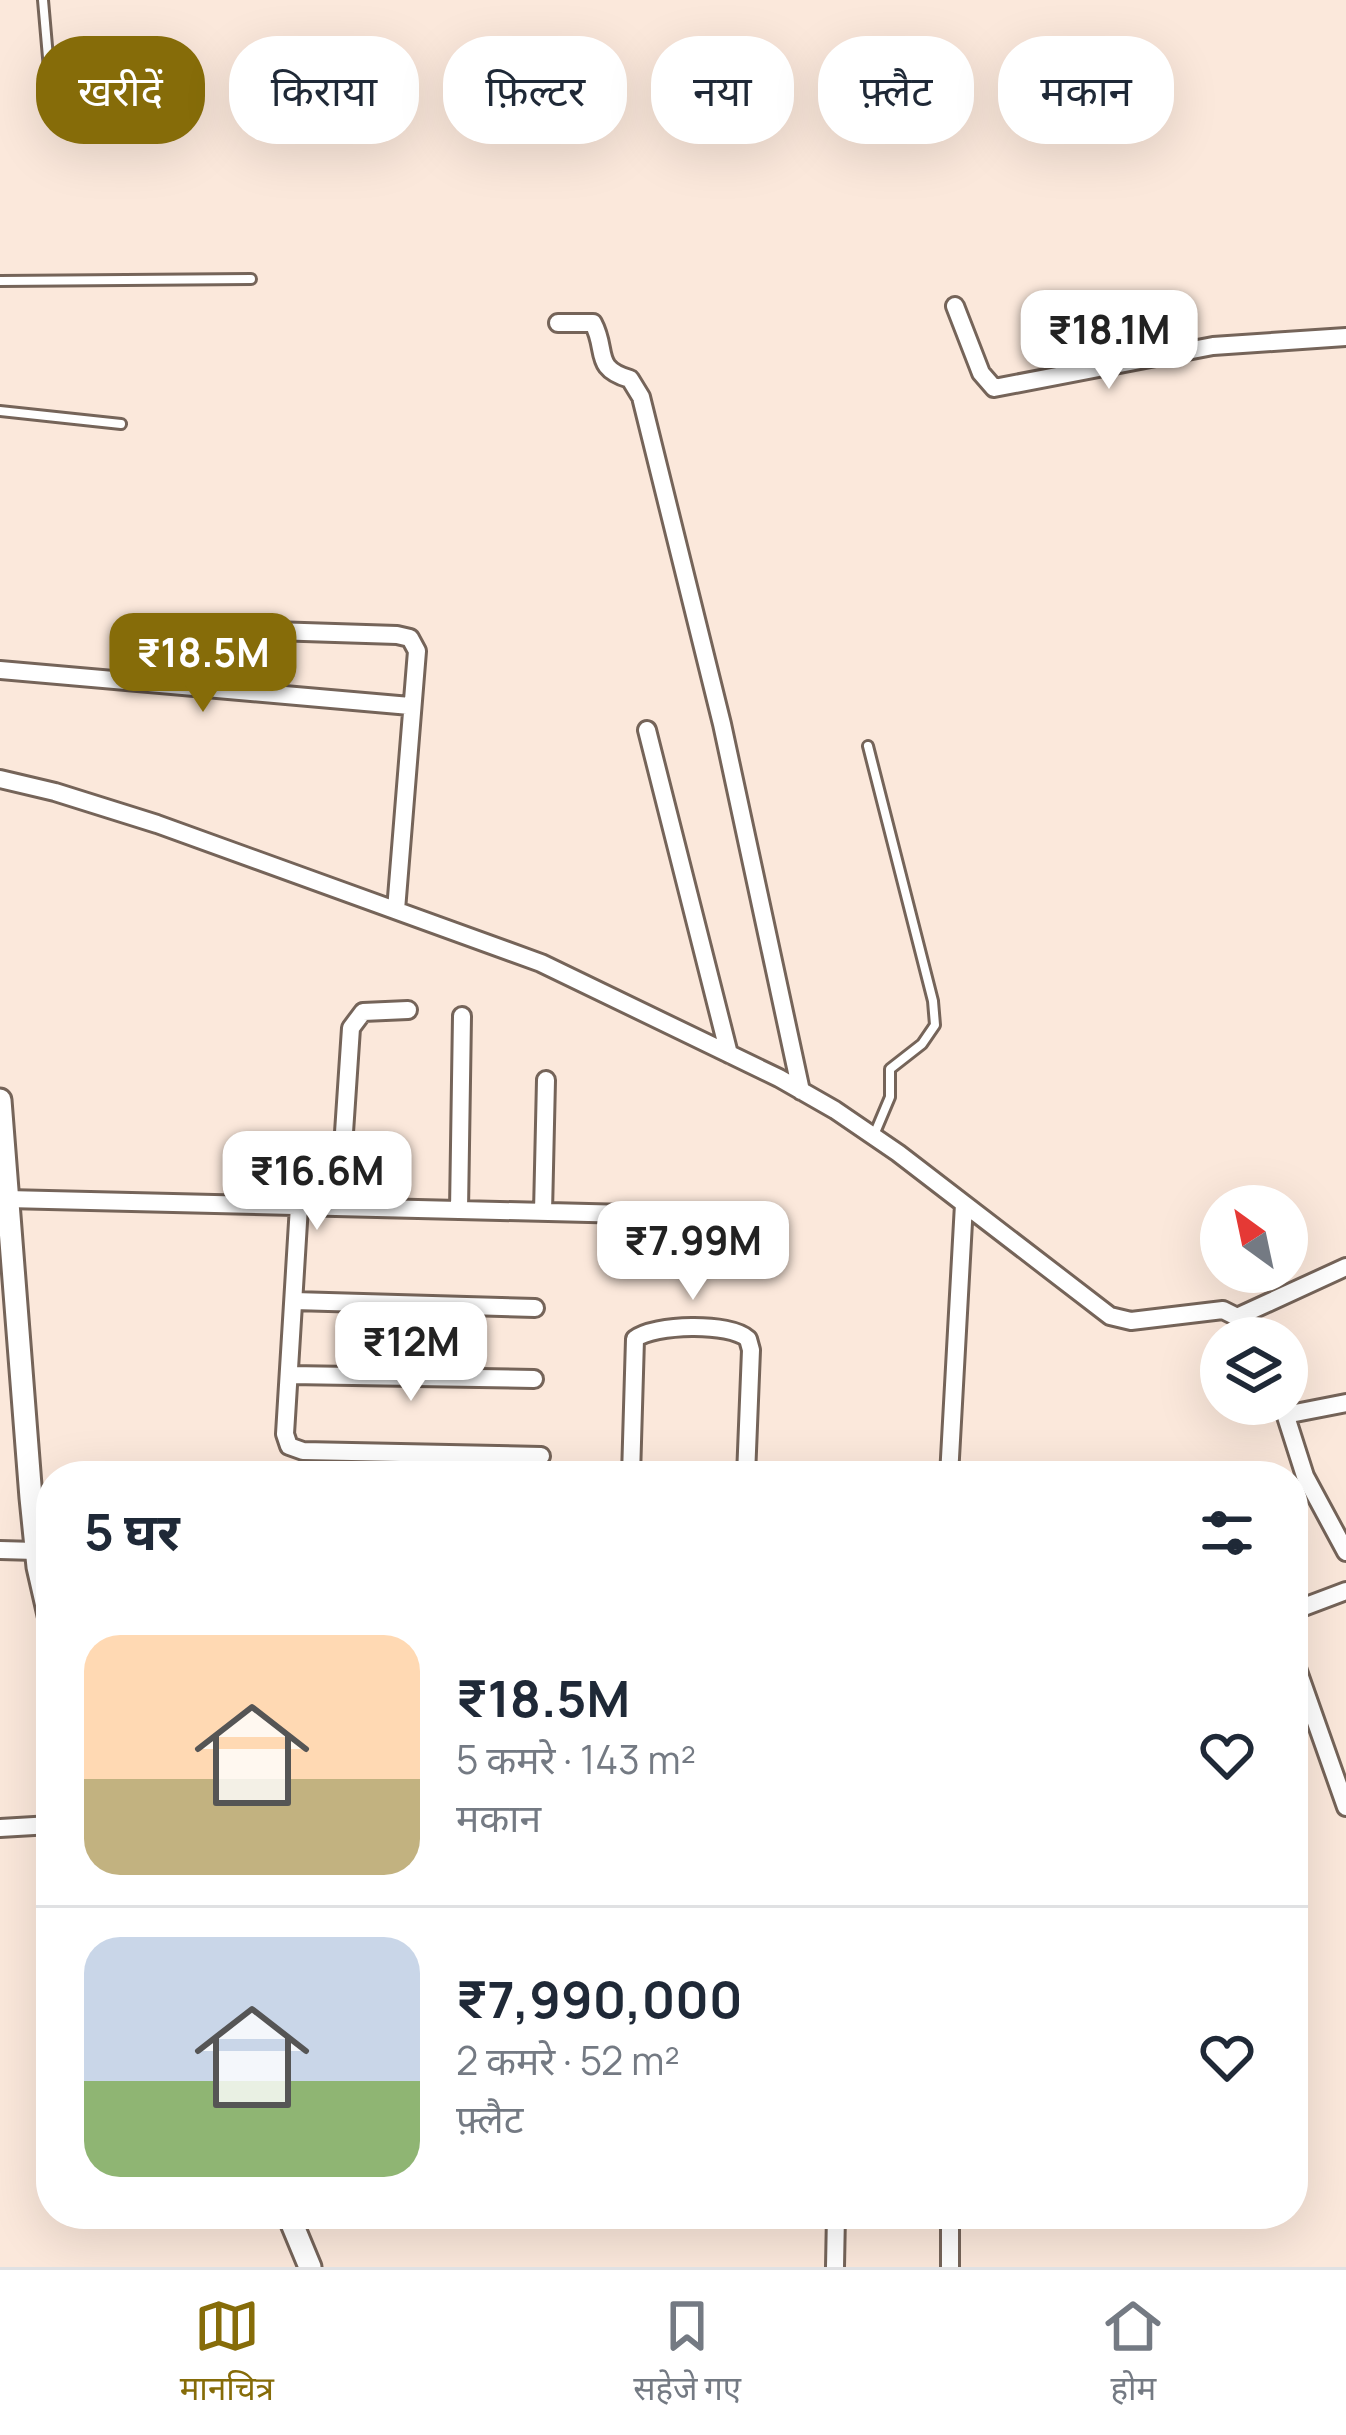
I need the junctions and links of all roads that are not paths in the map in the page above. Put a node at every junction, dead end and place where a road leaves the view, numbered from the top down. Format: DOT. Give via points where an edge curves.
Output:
graph roads {
  1 [pos="43,0"];
  2 [pos="46,36"];
  3 [pos="251,279"];
  4 [pos="0,281"];
  5 [pos="955,306"];
  6 [pos="558,323"];
  7 [pos="1346,337"];
  8 [pos="0,412"];
  9 [pos="121,424"];
  10 [pos="273,631"];
  11 [pos="0,670"];
  12 [pos="410,706"];
  13 [pos="647,730"];
  14 [pos="868,746"];
  15 [pos="0,779"];
  16 [pos="396,910"];
  17 [pos="408,1010"];
  18 [pos="462,1016"];
  19 [pos="729,1054"];
  20 [pos="546,1080"];
  21 [pos="801,1091"];
  22 [pos="0,1100"];
  23 [pos="873,1136"];
  24 [pos="7,1199"];
  25 [pos="964,1204"];
  26 [pos="299,1206"];
  27 [pos="339,1207"];
  28 [pos="459,1210"];
  29 [pos="543,1212"];
  30 [pos="628,1214"];
  31 [pos="1346,1268"];
  32 [pos="294,1301"];
  33 [pos="535,1308"];
  34 [pos="1237,1317"];
  35 [pos="290,1376"];
  36 [pos="534,1379"];
  37 [pos="1346,1403"];
  38 [pos="1308,1407"];
  39 [pos="1288,1425"];
  40 [pos="541,1456"];
  41 [pos="631,1461"];
  42 [pos="747,1461"];
  43 [pos="950,1461"];
  44 [pos="1295,1461"];
  45 [pos="1308,1491"];
  46 [pos="0,1550"];
  47 [pos="36,1551"];
  48 [pos="1346,1552"];
  49 [pos="1346,1592"];
  50 [pos="1308,1606"];
  51 [pos="1308,1699"];
  52 [pos="1346,1807"];
  53 [pos="36,1826"];
  54 [pos="0,1828"];
  55 [pos="294,2229"];
  56 [pos="836,2229"];
  57 [pos="950,2229"];
  58 [pos="310,2267"];
  59 [pos="835,2267"];
  60 [pos="950,2267"];
  1 -- 2 [label="lane"];
  3 -- 4 [label="lane"];
  5 -- 7 [label="street" via="994,388 1213,346"];
  6 -- 21 [label="street" via="593,323 605,367 630,379 641,397"];
  8 -- 9 [label="lane"];
  10 -- 12 [label="street" via="410,638"];
  11 -- 12 [label="street"];
  12 -- 16 [label="street"];
  13 -- 19 [label="street"];
  14 -- 23 [label="lane" via="935,1025 890,1069 890,1096"];
  15 -- 16 [label="street" via="158,824"];
  16 -- 19 [label="street" via="541,964"];
  17 -- 27 [label="street" via="363,1012 351,1028"];
  18 -- 28 [label="street"];
  19 -- 21 [label="street"];
  20 -- 29 [label="street"];
  21 -- 23 [label="street"];
  22 -- 24 [label="street"];
  23 -- 25 [label="street"];
  24 -- 26 [label="street"];
  24 -- 47 [label="street"];
  25 -- 34 [label="street" via="1110,1316 1131,1321 1207,1309"];
  25 -- 43 [label="street"];
  26 -- 27 [label="street"];
  26 -- 32 [label="street"];
  27 -- 28 [label="street"];
  28 -- 29 [label="street"];
  29 -- 30 [label="street"];
  31 -- 34 [label="street"];
  32 -- 33 [label="street"];
  32 -- 35 [label="street"];
  35 -- 36 [label="street"];
  35 -- 40 [label="street" via="285,1434 303,1451"];
  37 -- 38 [label="street"];
  39 -- 44 [label="street"];
  41 -- 42 [label="street" via="635,1340 650,1329 728,1329 740,1332 751,1351"];
  45 -- 48 [label="street"];
  46 -- 47 [label="street"];
  49 -- 50 [label="street"];
  51 -- 52 [label="street"];
  53 -- 54 [label="street"];
  55 -- 58 [label="street"];
  56 -- 59 [label="street"];
  57 -- 60 [label="street"];
}
